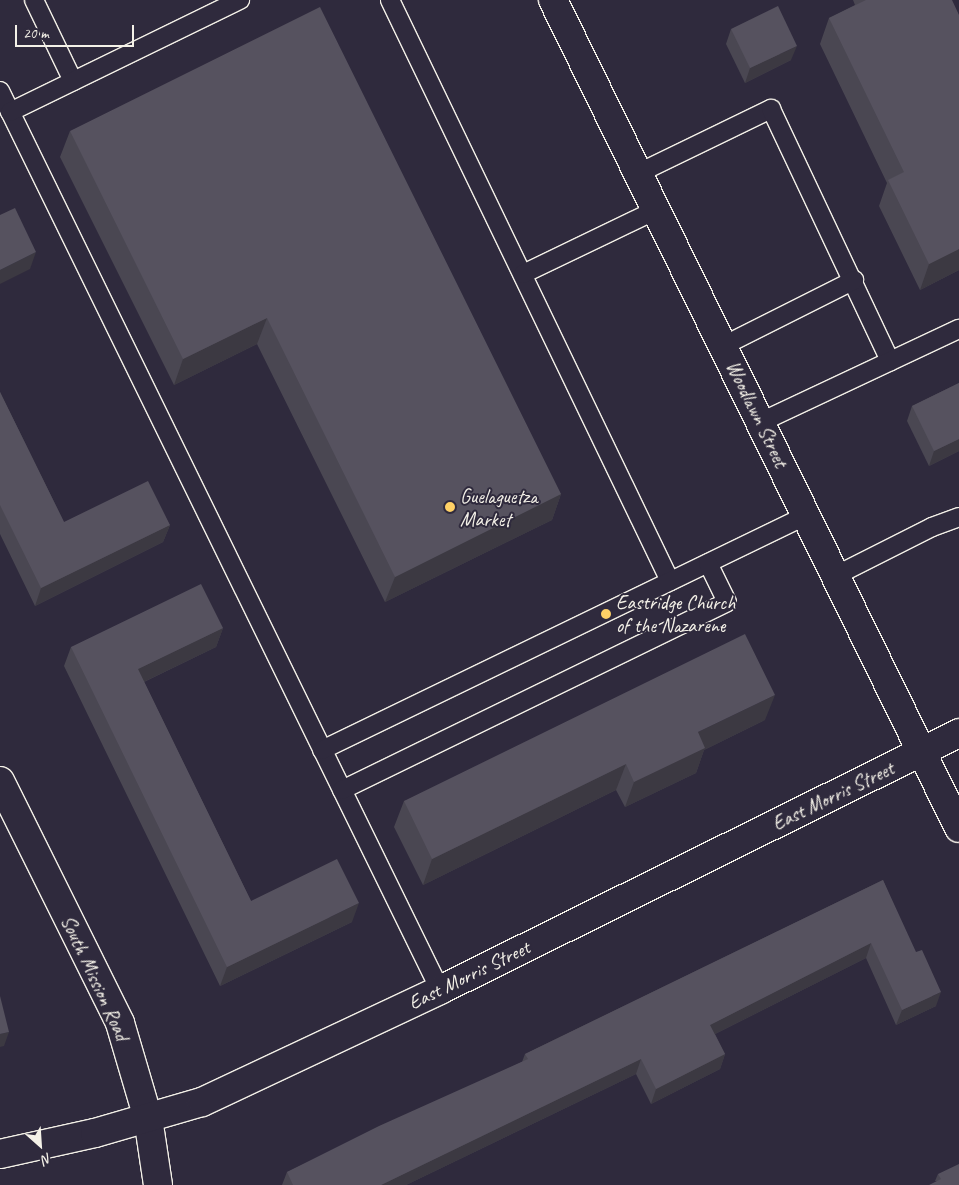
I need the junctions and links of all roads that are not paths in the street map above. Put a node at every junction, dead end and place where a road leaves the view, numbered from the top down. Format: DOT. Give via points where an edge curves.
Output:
graph roads {
  1 [pos="34,0"];
  2 [pos="240,0"];
  3 [pos="390,0"];
  4 [pos="553,0"];
  5 [pos="73,81"];
  6 [pos="0,92"];
  7 [pos="10,112"];
  8 [pos="638,173"];
  9 [pos="656,210"];
  10 [pos="523,274"];
  11 [pos="854,280"];
  12 [pos="959,329"];
  13 [pos="723,346"];
  14 [pos="890,361"];
  15 [pos="761,422"];
  16 [pos="807,515"];
  17 [pos="959,517"];
  18 [pos="708,563"];
  19 [pos="837,575"];
  20 [pos="670,581"];
  21 [pos="959,733"];
  22 [pos="322,750"];
  23 [pos="922,752"];
  24 [pos="0,781"];
  25 [pos="342,790"];
  26 [pos="959,828"];
  27 [pos="440,990"];
  28 [pos="148,1118"];
  29 [pos="0,1154"];
  30 [pos="158,1185"];
  1 -- 5 [label="lane"];
  2 -- 5 [label="lane"];
  3 -- 10 [label="lane"];
  4 -- 8 [label="street, Woodlawn Street"];
  5 -- 7 [label="lane"];
  6 -- 7 [label="lane"];
  7 -- 22 [label="lane"];
  8 -- 9 [label="street, Woodlawn Street"];
  8 -- 11 [label="lane" via="771,109"];
  9 -- 10 [label="lane"];
  9 -- 13 [label="street, Woodlawn Street"];
  10 -- 20 [label="lane"];
  11 -- 13 [label="lane"];
  11 -- 14 [label="lane"];
  12 -- 14 [label="lane"];
  13 -- 15 [label="street, Woodlawn Street"];
  14 -- 15 [label="lane"];
  15 -- 16 [label="street, Woodlawn Street"];
  16 -- 18 [label="lane"];
  16 -- 19 [label="street, Woodlawn Street"];
  17 -- 19 [label="lane" via="932,527"];
  18 -- 20 [label="lane"];
  18 -- 25 [label="lane" via="728,602"];
  19 -- 23 [label="street, Woodlawn Street"];
  20 -- 22 [label="lane"];
  21 -- 23 [label="street, East Morris Street"];
  22 -- 25 [label="lane"];
  23 -- 26 [label="street, Woodlawn Street"];
  23 -- 27 [label="street, East Morris Street"];
  24 -- 28 [label="street, South Mission Road" via="120,1024"];
  25 -- 27 [label="lane"];
  27 -- 28 [label="street, East Morris Street" via="202,1102"];
  28 -- 29 [label="street, East Morris Street"];
  28 -- 30 [label="street, South Mission Road"];
}
